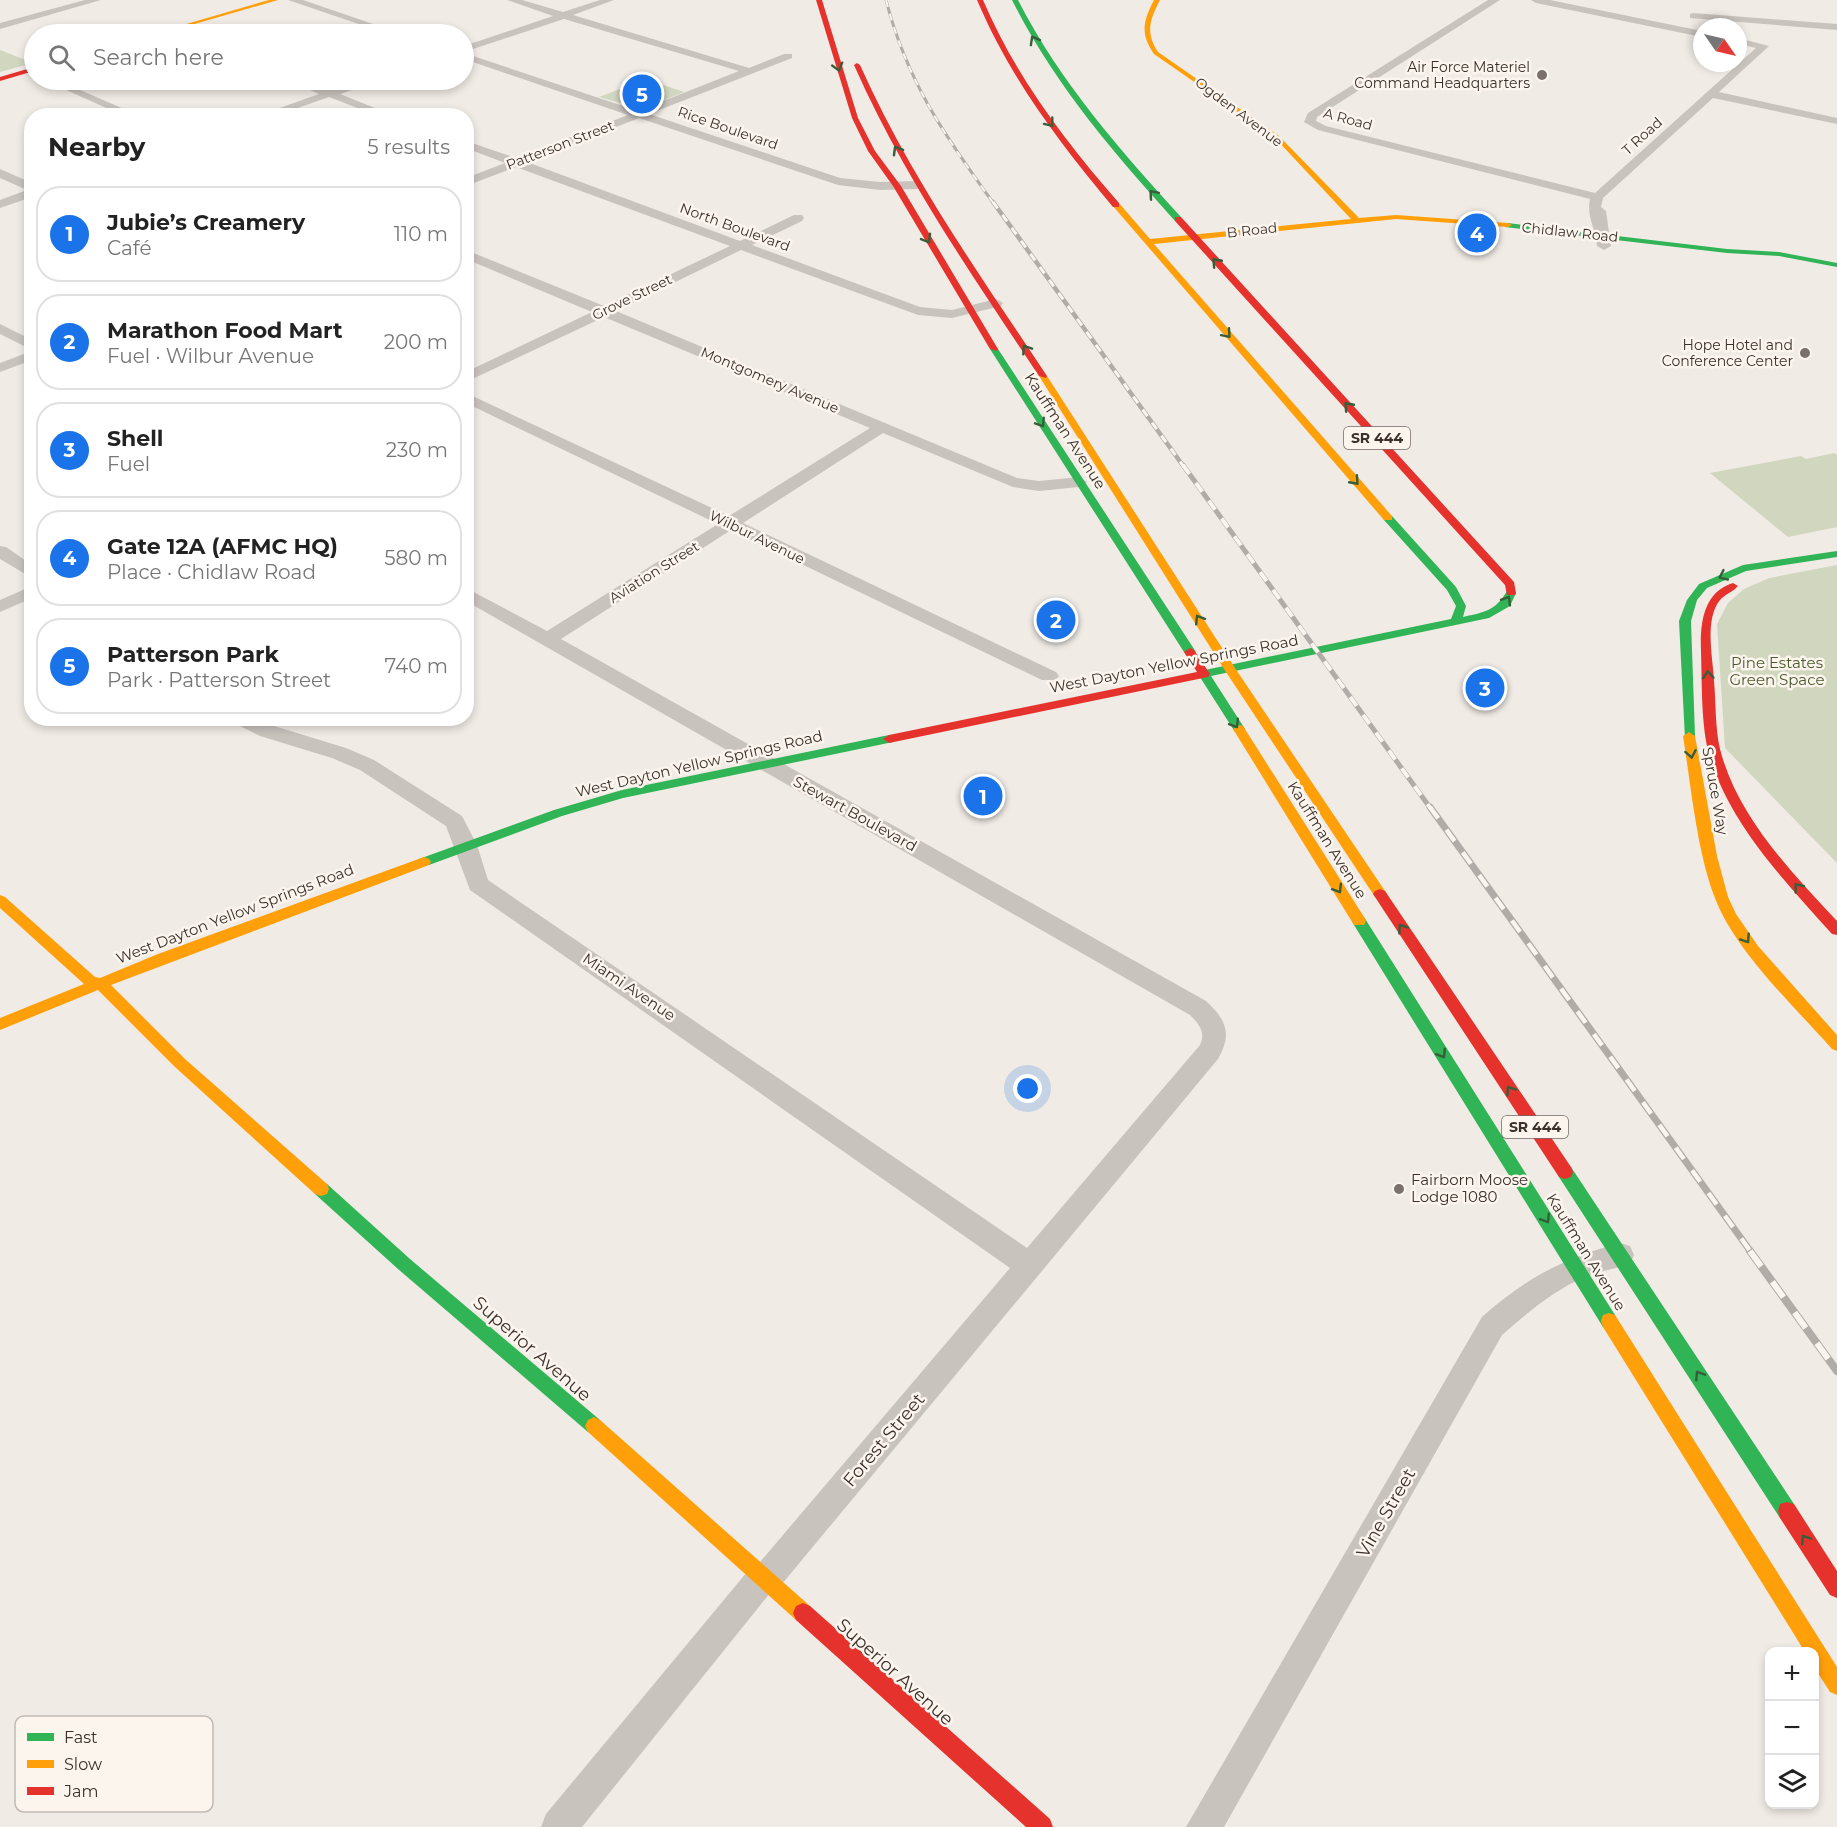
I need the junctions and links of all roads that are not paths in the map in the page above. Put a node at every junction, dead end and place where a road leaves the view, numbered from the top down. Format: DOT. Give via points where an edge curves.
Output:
graph roads {
  1 [pos="96,0"];
  2 [pos="275,0"];
  3 [pos="293,0"];
  4 [pos="512,0"];
  5 [pos="609,0"];
  6 [pos="819,0"];
  7 [pos="980,0"];
  8 [pos="1015,0"];
  9 [pos="1157,0"];
  10 [pos="1495,0"];
  11 [pos="1536,0"];
  12 [pos="563,16"];
  13 [pos="1695,18"];
  14 [pos="1744,18"];
  15 [pos="1747,18"];
  16 [pos="195,24"];
  17 [pos="366,24"];
  18 [pos="0,26"];
  19 [pos="1837,27"];
  20 [pos="1693,32"];
  21 [pos="1747,43"];
  22 [pos="474,46"];
  23 [pos="852,51"];
  24 [pos="788,56"];
  25 [pos="474,59"];
  26 [pos="1747,61"];
  27 [pos="749,71"];
  28 [pos="1735,72"];
  29 [pos="24,73"];
  30 [pos="0,79"];
  31 [pos="73,90"];
  32 [pos="320,90"];
  33 [pos="339,90"];
  34 [pos="329,93"];
  35 [pos="1711,94"];
  36 [pos="116,108"];
  37 [pos="285,108"];
  38 [pos="369,108"];
  39 [pos="640,114"];
  40 [pos="1837,121"];
  41 [pos="474,147"];
  42 [pos="517,162"];
  43 [pos="0,173"];
  44 [pos="474,179"];
  45 [pos="24,184"];
  46 [pos="917,185"];
  47 [pos="897,186"];
  48 [pos="24,196"];
  49 [pos="1596,200"];
  50 [pos="0,204"];
  51 [pos="798,218"];
  52 [pos="1358,222"];
  53 [pos="1449,232"];
  54 [pos="1602,236"];
  55 [pos="1193,237"];
  56 [pos="1478,237"];
  57 [pos="1148,242"];
  58 [pos="740,245"];
  59 [pos="474,257"];
  60 [pos="1837,265"];
  61 [pos="1837,270"];
  62 [pos="996,303"];
  63 [pos="603,311"];
  64 [pos="969,311"];
  65 [pos="0,328"];
  66 [pos="24,342"];
  67 [pos="24,359"];
  68 [pos="0,368"];
  69 [pos="474,374"];
  70 [pos="474,401"];
  71 [pos="882,427"];
  72 [pos="1079,482"];
  73 [pos="730,524"];
  74 [pos="0,551"];
  75 [pos="1837,554"];
  76 [pos="1779,564"];
  77 [pos="24,568"];
  78 [pos="24,595"];
  79 [pos="474,597"];
  80 [pos="0,607"];
  81 [pos="1456,622"];
  82 [pos="548,639"];
  83 [pos="1230,669"];
  84 [pos="1204,674"];
  85 [pos="1049,676"];
  86 [pos="257,726"];
  87 [pos="767,764"];
  88 [pos="466,845"];
  89 [pos="0,900"];
  90 [pos="1837,930"];
  91 [pos="100,983"];
  92 [pos="0,1024"];
  93 [pos="1837,1045"];
  94 [pos="1209,1052"];
  95 [pos="1620,1255"];
  96 [pos="1030,1266"];
  97 [pos="1576,1268"];
  98 [pos="762,1577"];
  99 [pos="1837,1588"];
  100 [pos="1837,1685"];
  101 [pos="560,1827"];
  102 [pos="1042,1827"];
  103 [pos="1204,1827"];
  1 -- 18 [label="street"];
  2 -- 16 [label="street"];
  3 -- 17 [label="street"];
  4 -- 12 [label="street"];
  5 -- 12 [label="street"];
  6 -- 47 [label="street, Kauffman Avenue, one-way" via="855,118"];
  7 -- 57 [label="street, SR 444, one-way" via="986,20 1024,88 1099,186"];
  55 -- 8 [label="street, SR 444, one-way" via="1071,96 1040,51"];
  9 -- 52 [label="street, Ogden Avenue" via="1144,25 1148,45 1277,137"];
  10 -- 49 [label="street, A Road" via="1312,115 1310,122"];
  11 -- 20 [label="street"];
  12 -- 22 [label="street"];
  12 -- 27 [label="street"];
  13 -- 14 [label="street" via="1693,13"];
  15 -- 19 [label="street"];
  21 -- 26 [label="street, T Road" via="1764,46"];
  46 -- 23 [label="street, Kauffman Avenue, one-way" via="887,133"];
  24 -- 27 [label="street, Patterson Street"];
  25 -- 39 [label="street, Rice Boulevard"];
  27 -- 39 [label="street, Patterson Street"];
  28 -- 35 [label="street, T Road"];
  29 -- 30 [label="street"];
  31 -- 36 [label="street"];
  32 -- 34 [label="street"];
  33 -- 34 [label="street"];
  34 -- 37 [label="street"];
  34 -- 38 [label="street"];
  35 -- 40 [label="street"];
  35 -- 49 [label="street, T Road"];
  39 -- 42 [label="street, Patterson Street"];
  39 -- 47 [label="street, Rice Boulevard" via="838,181"];
  41 -- 42 [label="street, North Boulevard"];
  42 -- 44 [label="street, Patterson Street"];
  42 -- 58 [label="street, North Boulevard"];
  43 -- 45 [label="street"];
  46 -- 47 [label="street, Rice Boulevard"];
  46 -- 62 [label="street, Kauffman Avenue"];
  47 -- 64 [label="street, Kauffman Avenue, one-way"];
  48 -- 50 [label="street"];
  49 -- 54 [label="street" via="1595,220"];
  51 -- 58 [label="street, Grove Street"];
  52 -- 53 [label="street"];
  52 -- 54 [label="street, Chidlaw Road" via="1396,217"];
  52 -- 55 [label="street, B Road"];
  53 -- 54 [label="street, Chidlaw Road" via="1512,239"];
  53 -- 56 [label="street"];
  54 -- 60 [label="street, Chidlaw Road" via="1779,254"];
  54 -- 61 [label="street, Chidlaw Road"];
  55 -- 57 [label="street, B Road"];
  81 -- 55 [label="street, SR 444, one-way" via="1500,609 1510,597 1510,584"];
  57 -- 81 [label="street, SR 444, one-way" via="1452,589 1461,606"];
  58 -- 63 [label="street, Grove Street"];
  58 -- 64 [label="street, North Boulevard" via="918,311"];
  59 -- 63 [label="street, Montgomery Avenue"];
  62 -- 64 [label="street, North Boulevard"];
  83 -- 62 [label="street, Kauffman Avenue, one-way"];
  63 -- 69 [label="street, Grove Street"];
  63 -- 71 [label="street, Montgomery Avenue"];
  64 -- 72 [label="street, Kauffman Avenue, one-way"];
  65 -- 66 [label="street"];
  67 -- 68 [label="street"];
  70 -- 73 [label="street, Wilbur Avenue"];
  71 -- 72 [label="street, Montgomery Avenue" via="1013,482 1039,486"];
  71 -- 73 [label="street, Aviation Street"];
  72 -- 84 [label="street, Kauffman Avenue"];
  73 -- 82 [label="street, Aviation Street"];
  73 -- 85 [label="street, Wilbur Avenue"];
  74 -- 77 [label="street"];
  75 -- 76 [label="street, Spruce Way"];
  90 -- 76 [label="street, Spruce Way, one-way" via="1803,893 1735,801 1713,748 1705,635 1714,600 1744,579"];
  76 -- 93 [label="street, Spruce Way, one-way" via="1743,568 1721,576 1703,586 1692,600 1685,621 1689,746 1710,856 1730,916 1753,950"];
  78 -- 80 [label="street"];
  79 -- 82 [label="street, Stewart Boulevard"];
  81 -- 83 [label="street, West Dayton Yellow Springs Road / SR 444"];
  82 -- 87 [label="street, Stewart Boulevard"];
  83 -- 84 [label="street, West Dayton Yellow Springs Road / SR 444"];
  95 -- 83 [label="street, Kauffman Avenue / SR 444, one-way"];
  84 -- 87 [label="street, West Dayton Yellow Springs Road"];
  84 -- 97 [label="street, Kauffman Avenue / SR 444, one-way"];
  86 -- 88 [label="street, Miami Avenue" via="374,769 455,822"];
  87 -- 88 [label="street, West Dayton Yellow Springs Road" via="622,794"];
  87 -- 94 [label="street, Stewart Boulevard" via="1198,1008 1215,1029 1215,1041"];
  88 -- 91 [label="street, West Dayton Yellow Springs Road"];
  88 -- 96 [label="street, Miami Avenue" via="478,884"];
  89 -- 91 [label="street, Superior Avenue" via="91,982"];
  91 -- 92 [label="street, West Dayton Yellow Springs Road"];
  91 -- 98 [label="street, Superior Avenue" via="180,1064"];
  94 -- 96 [label="street, Forest Street"];
  95 -- 97 [label="street, Vine Street"];
  99 -- 95 [label="street, Kauffman Avenue / SR 444, one-way"];
  96 -- 98 [label="street, Forest Street" via="771,1573"];
  97 -- 100 [label="street, Kauffman Avenue / SR 444"];
  97 -- 103 [label="street, Vine Street" via="1524,1299 1492,1326"];
  98 -- 101 [label="street, Forest Street"];
  98 -- 102 [label="street, Superior Avenue"];
}
